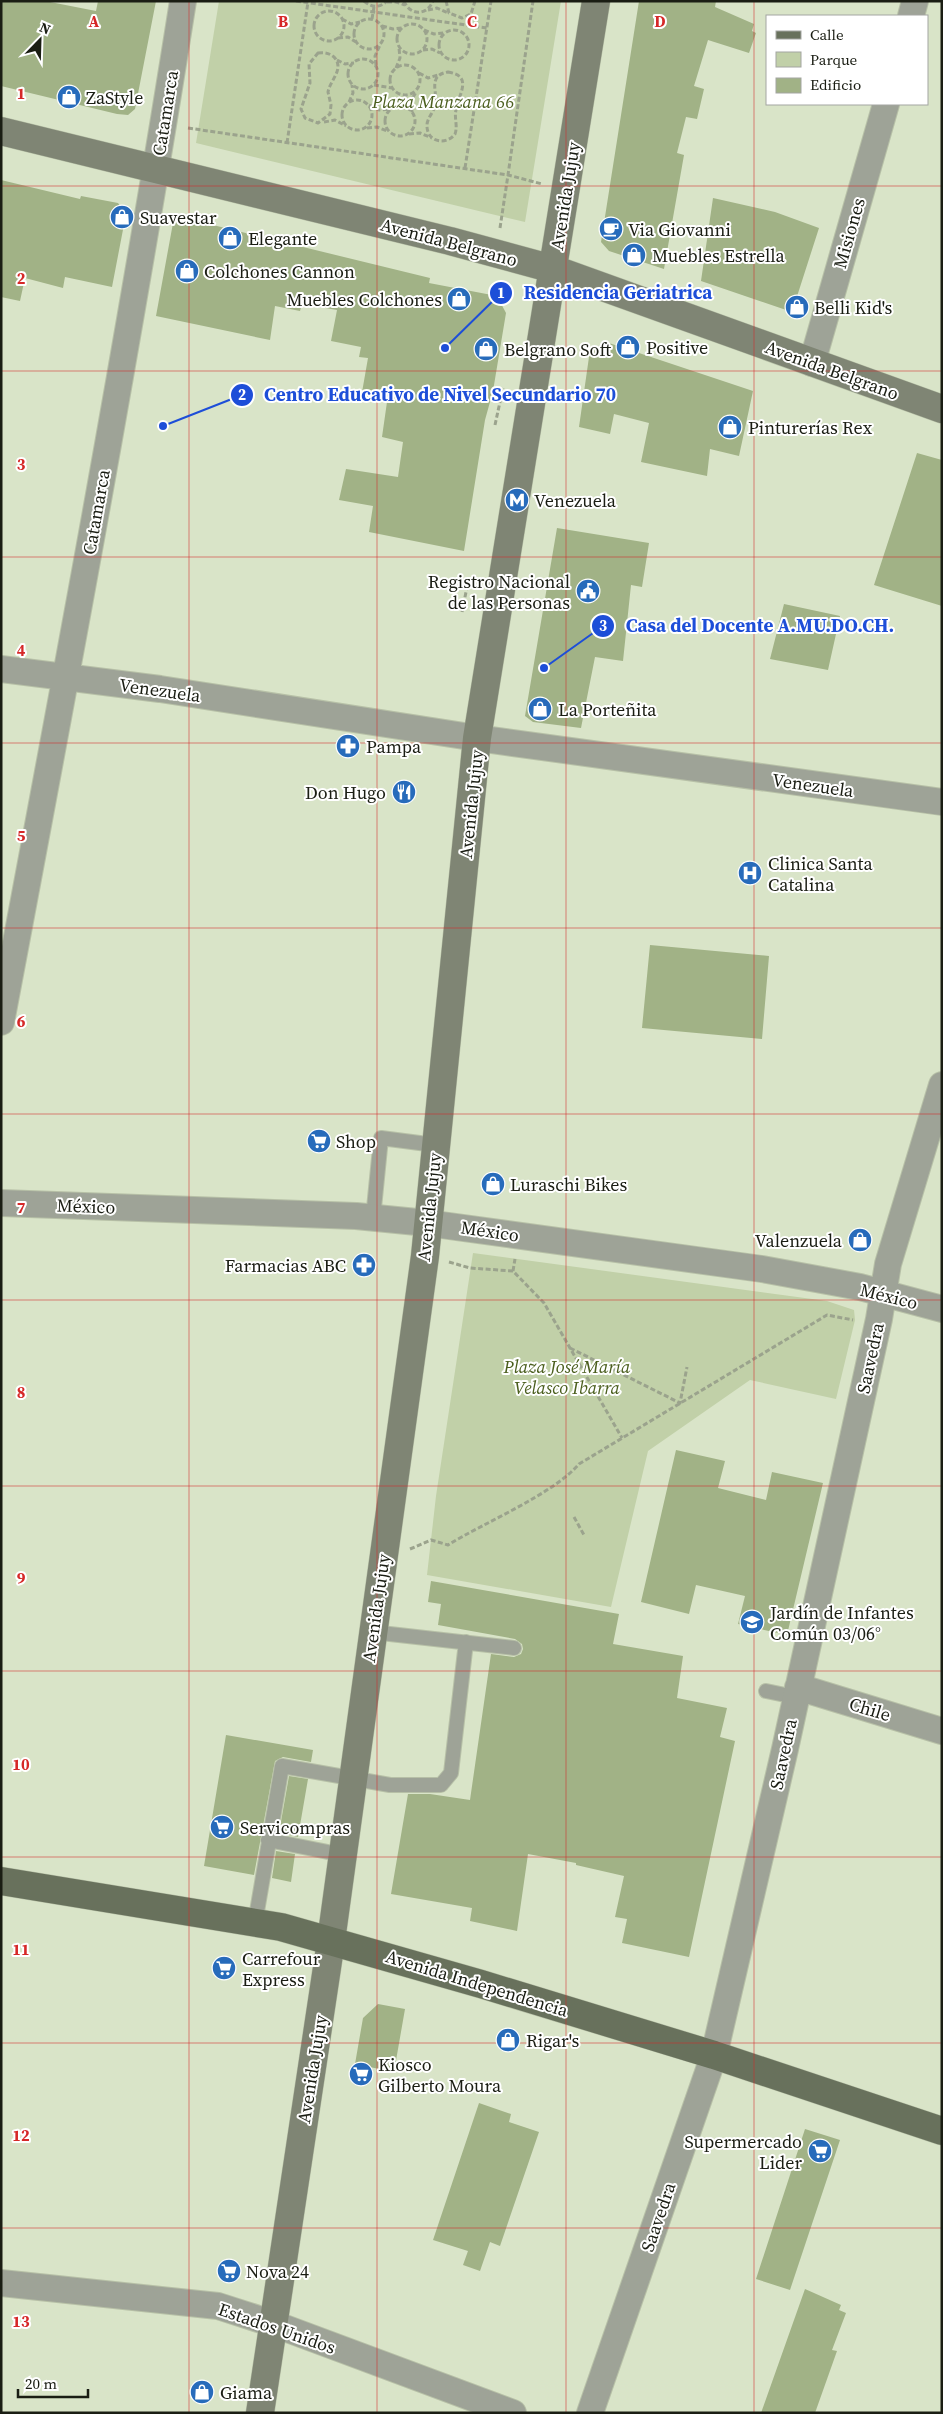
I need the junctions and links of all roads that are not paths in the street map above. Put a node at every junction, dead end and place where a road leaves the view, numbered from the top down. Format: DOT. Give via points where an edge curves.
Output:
graph roads {
  1 [pos="183,1"];
  2 [pos="596,1"];
  3 [pos="916,1"];
  4 [pos="911,15"];
  5 [pos="886,105"];
  6 [pos="1,131"];
  7 [pos="156,169"];
  8 [pos="553,269"];
  9 [pos="812,363"];
  10 [pos="942,409"];
  11 [pos="1,669"];
  12 [pos="67,676"];
  13 [pos="477,738"];
  14 [pos="942,802"];
  15 [pos="1,1022"];
  16 [pos="942,1085"];
  17 [pos="435,1145"];
  18 [pos="1,1203"];
  19 [pos="373,1218"];
  20 [pos="428,1223"];
  21 [pos="883,1294"];
  22 [pos="942,1309"];
  23 [pos="372,1632"];
  24 [pos="466,1642"];
  25 [pos="514,1648"];
  26 [pos="766,1691"];
  27 [pos="796,1692"];
  28 [pos="942,1731"];
  29 [pos="353,1778"];
  30 [pos="268,1840"];
  31 [pos="343,1855"];
  32 [pos="1,1881"];
  33 [pos="255,1923"];
  34 [pos="331,1941"];
  35 [pos="714,2055"];
  36 [pos="942,2131"];
  37 [pos="1,2283"];
  38 [pos="274,2324"];
  39 [pos="260,2413"];
  40 [pos="513,2413"];
  41 [pos="590,2413"];
  1 -- 7 [label="street, Catamarca"];
  2 -- 8 [label="main road, Avenida Jujuy"];
  3 -- 4 [label="street"];
  5 -- 9 [label="street, Misiones"];
  6 -- 7 [label="main road, Avenida Belgrano"];
  7 -- 8 [label="main road, Avenida Belgrano"];
  7 -- 12 [label="street, Catamarca"];
  8 -- 9 [label="main road, Avenida Belgrano"];
  8 -- 13 [label="main road, Avenida Jujuy"];
  9 -- 10 [label="main road, Avenida Belgrano"];
  11 -- 12 [label="street, Venezuela"];
  12 -- 13 [label="street, Venezuela"];
  12 -- 15 [label="street, Catamarca"];
  13 -- 14 [label="street, Venezuela"];
  13 -- 17 [label="main road, Avenida Jujuy"];
  16 -- 21 [label="street, Saavedra" via="888,1264"];
  17 -- 19 [label="lane" via="381,1138"];
  17 -- 20 [label="main road, Avenida Jujuy"];
  18 -- 19 [label="street, México"];
  19 -- 20 [label="street, México"];
  20 -- 21 [label="street, México" via="762,1269"];
  20 -- 23 [label="main road, Avenida Jujuy"];
  21 -- 22 [label="street, México"];
  21 -- 27 [label="street, Saavedra"];
  23 -- 24 [label="lane"];
  23 -- 29 [label="main road, Avenida Jujuy"];
  24 -- 25 [label="lane"];
  24 -- 29 [label="lane" via="450,1773 446,1779 440,1785 390,1785"];
  26 -- 27 [label="lane"];
  27 -- 28 [label="street, Chile"];
  27 -- 35 [label="street, Saavedra"];
  29 -- 30 [label="lane" via="282,1766"];
  29 -- 31 [label="main road, Avenida Jujuy"];
  30 -- 31 [label="lane"];
  30 -- 33 [label="lane"];
  31 -- 34 [label="main road, Avenida Jujuy"];
  32 -- 33 [label="main road, Avenida Independencia"];
  33 -- 34 [label="main road, Avenida Independencia"];
  34 -- 35 [label="main road, Avenida Independencia"];
  34 -- 38 [label="main road, Avenida Jujuy"];
  35 -- 36 [label="main road, Avenida Independencia"];
  35 -- 41 [label="street, Saavedra"];
  37 -- 38 [label="street, Estados Unidos" via="218,2306"];
  38 -- 39 [label="main road, Avenida Jujuy"];
  38 -- 40 [label="street, Estados Unidos"];
}
